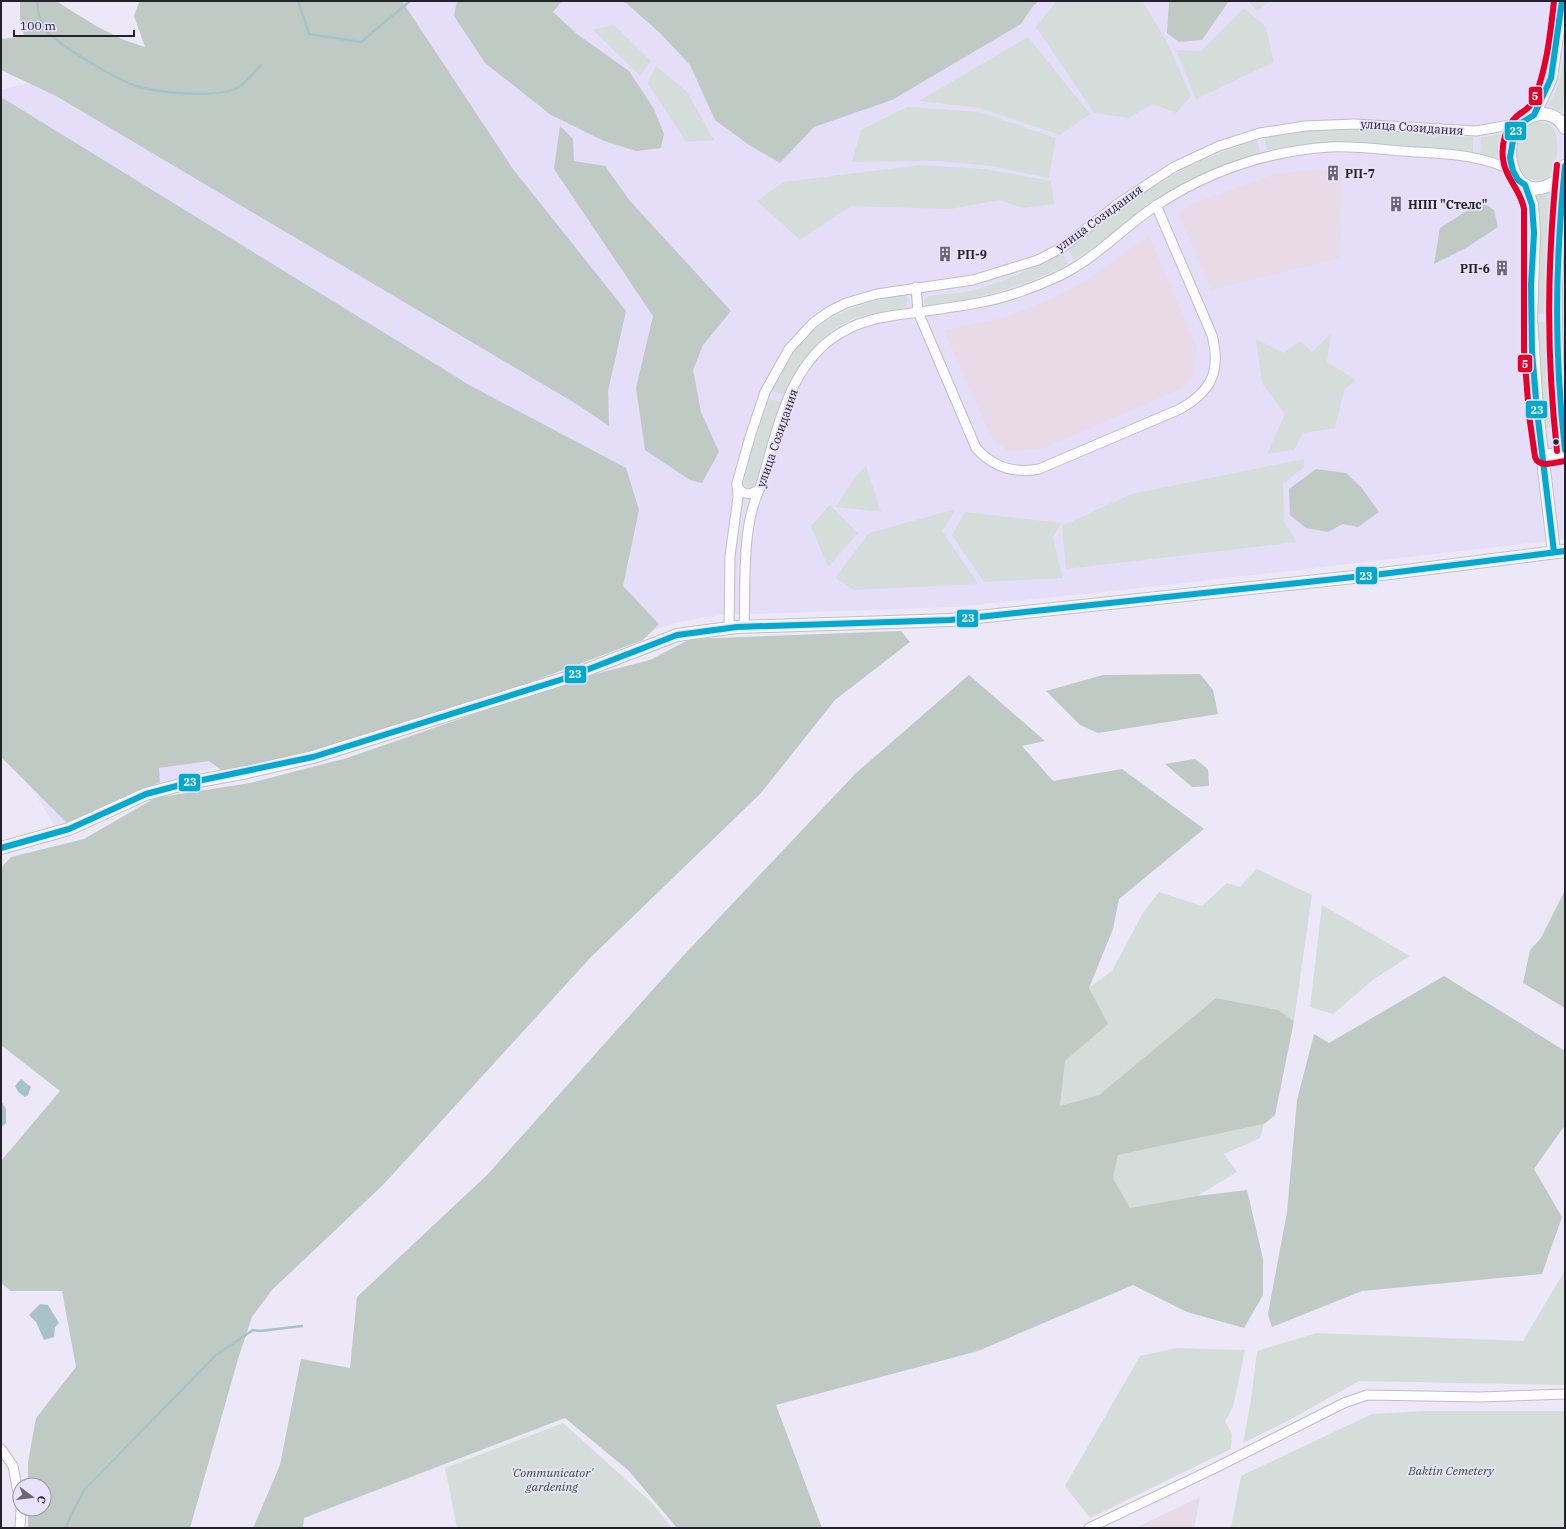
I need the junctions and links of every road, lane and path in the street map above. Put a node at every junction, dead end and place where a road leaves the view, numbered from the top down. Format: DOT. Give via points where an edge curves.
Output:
graph roads {
  1 [pos="1562,1"];
  2 [pos="1534,115"];
  3 [pos="1521,123"];
  4 [pos="1565,128"];
  5 [pos="1565,166"];
  6 [pos="1513,171"];
  7 [pos="1525,185"];
  8 [pos="1156,205"];
  9 [pos="916,287"];
  10 [pos="918,312"];
  11 [pos="1565,451"];
  12 [pos="1543,456"];
  13 [pos="737,485"];
  14 [pos="760,488"];
  15 [pos="1560,551"];
  16 [pos="744,627"];
  17 [pos="728,628"];
  18 [pos="1,848"];
  19 [pos="1565,1394"];
  20 [pos="1,1449"];
  21 [pos="15,1477"];
  22 [pos="21,1517"];
  23 [pos="20,1528"];
  24 [pos="1089,1528"];
  1 -- 2 [label="street" via="1551,78"];
  2 -- 3 [label="street"];
  2 -- 4 [label="street" via="1551,115 1562,122"];
  3 -- 6 [label="street" via="1510,147"];
  3 -- 9 [label="street, улица Созидания" via="1476,131 1354,124 1305,126 1260,133 1219,146 1174,167 1119,203 1063,247 1038,260 973,280"];
  5 -- 7 [label="street" via="1561,176 1550,184 1536,188"];
  5 -- 11 [label="street" via="1558,237 1556,318"];
  6 -- 7 [label="street" via="1518,180"];
  6 -- 8 [label="street, улица Созидания" via="1502,165 1476,158 1448,154 1358,147 1308,149 1228,168"];
  7 -- 12 [label="street" via="1532,212 1532,352"];
  8 -- 10 [label="street, улица Созидания" via="1074,268 1050,280 1024,291 989,300"];
  8 -- 10 [label="street" via="1216,351 1214,374 1206,390 1180,409 1039,469 1016,471 998,466 983,455 972,439"];
  9 -- 10 [label="street"];
  9 -- 13 [label="street, улица Созидания" via="846,303 813,323 800,335 782,360 765,392"];
  10 -- 14 [label="street, улица Созидания" via="882,316 858,324 829,341 809,361 787,401"];
  11 -- 12 [label="street"];
  12 -- 15 [label="street"];
  13 -- 14 [label="street" via="741,491 748,494 755,493"];
  13 -- 17 [label="street, улица Созидания" via="738,497 730,556"];
  14 -- 16 [label="street, улица Созидания" via="754,501 750,522"];
  15 -- 16 [label="street" via="1382,574 950,620"];
  16 -- 17 [label="street"];
  17 -- 18 [label="street" via="677,634 563,679 313,757 146,794 69,829"];
  19 -- 24 [label="street" via="1480,1397 1363,1396"];
  20 -- 21 [label="street" via="13,1466"];
  22 -- 23 [label="street"];
}
